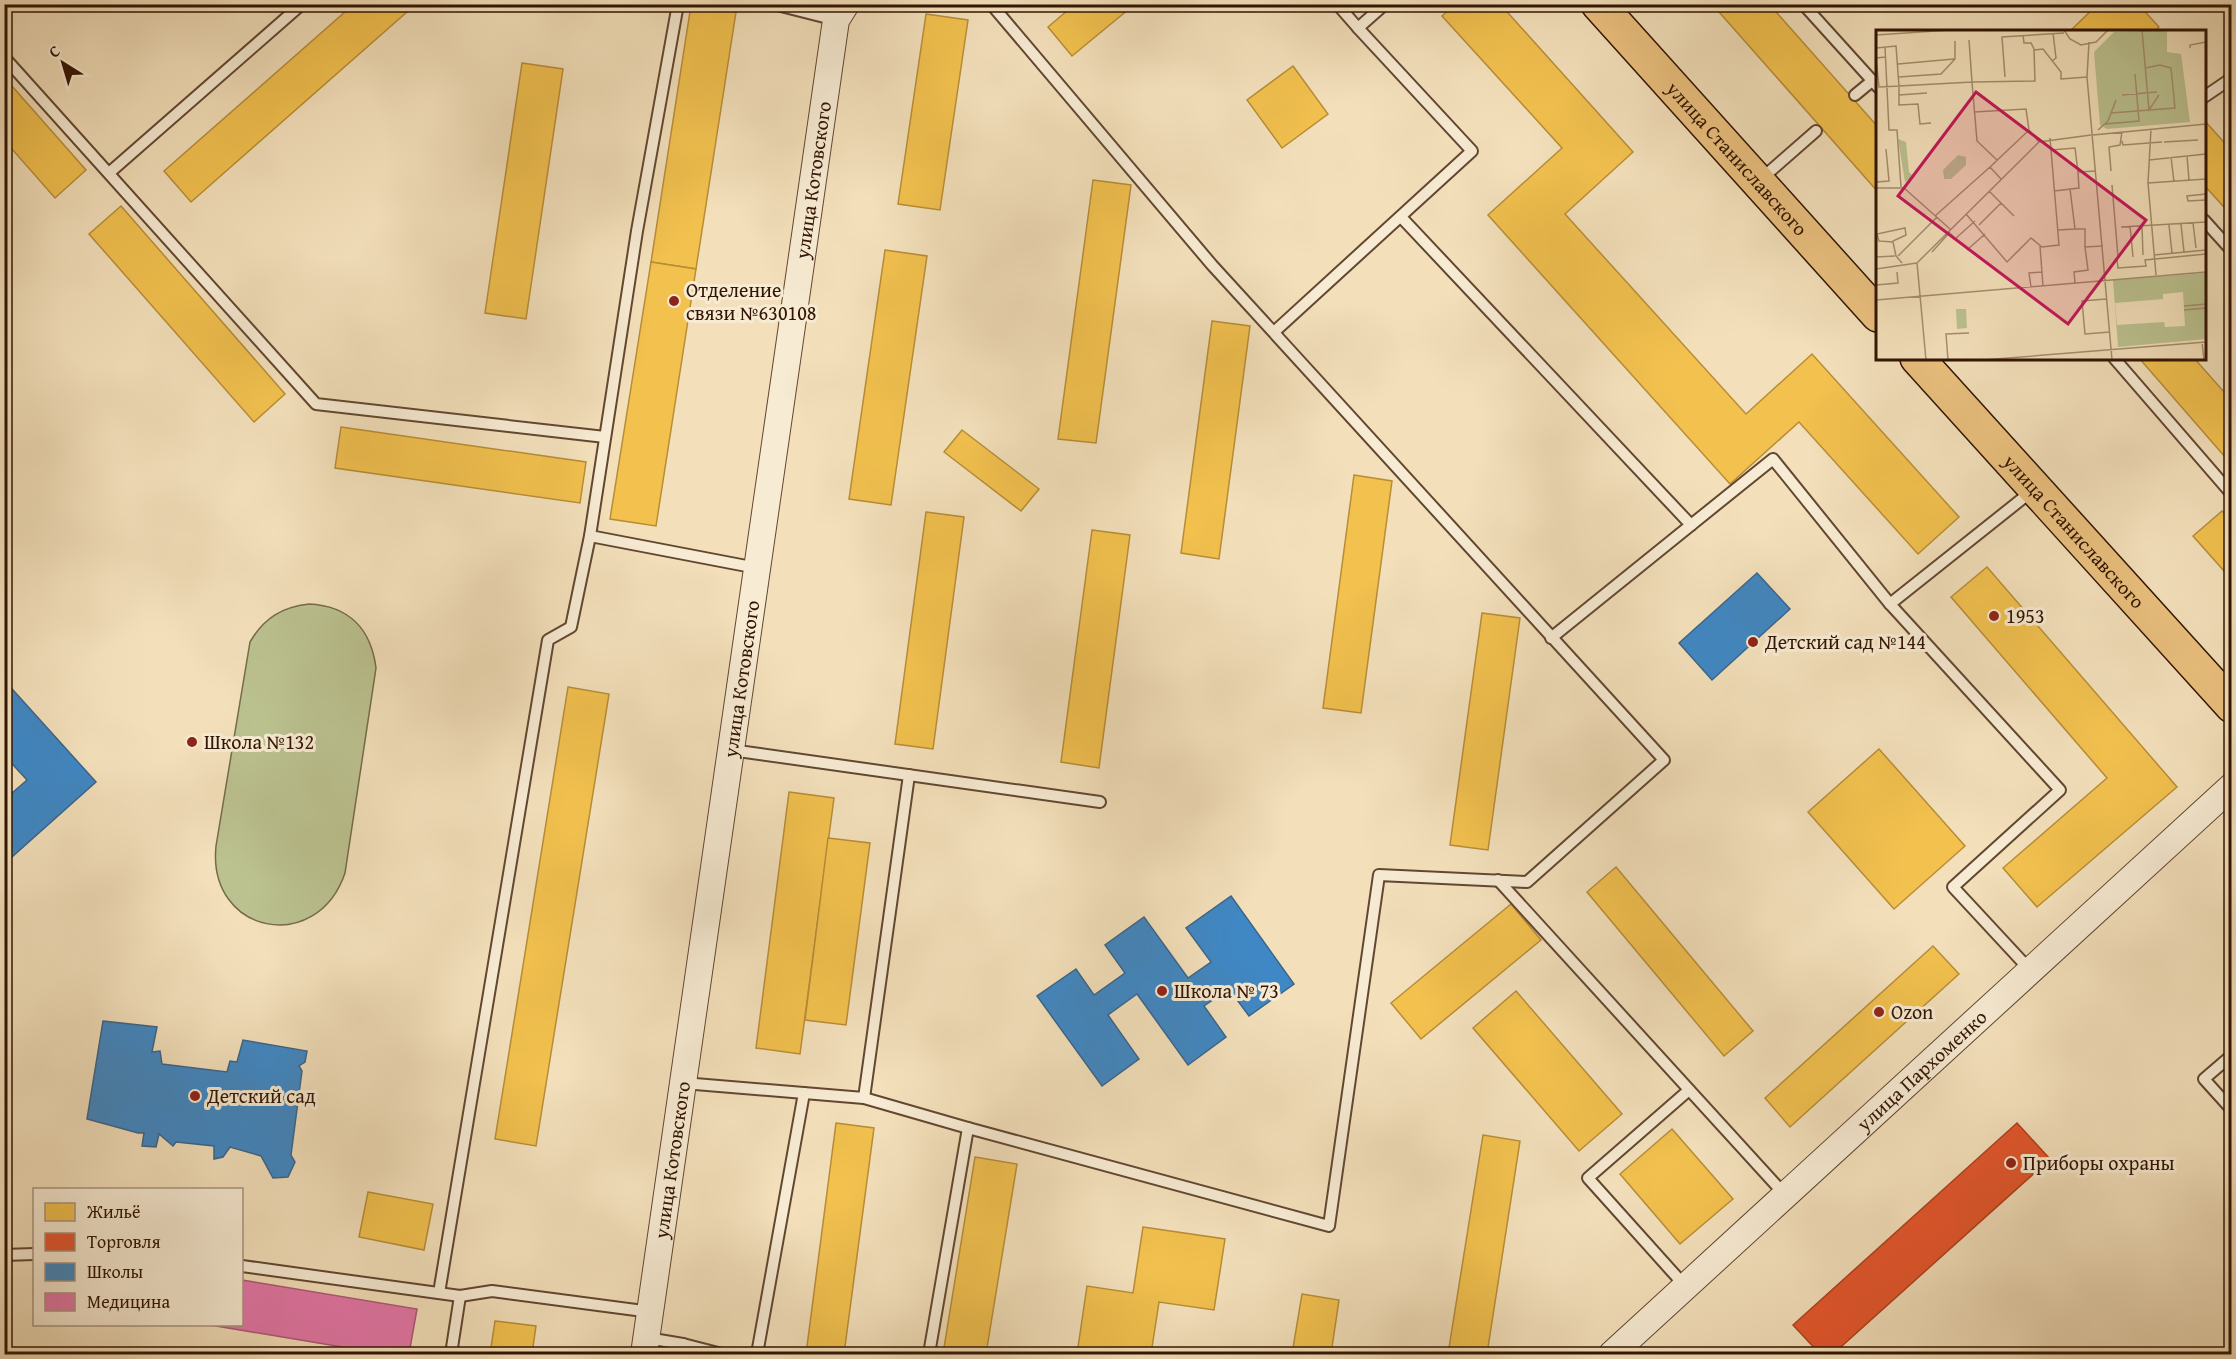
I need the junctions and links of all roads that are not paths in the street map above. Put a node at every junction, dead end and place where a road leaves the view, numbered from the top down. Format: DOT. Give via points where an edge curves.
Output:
graph roads {
  1 [pos="302,4"];
  2 [pos="678,4"];
  3 [pos="773,4"];
  4 [pos="1336,4"];
  5 [pos="1385,4"];
  6 [pos="1598,4"];
  7 [pos="1803,4"];
  8 [pos="997,6"];
  9 [pos="841,12"];
  10 [pos="1358,28"];
  11 [pos="4,57"];
  12 [pos="2232,78"];
  13 [pos="1875,84"];
  14 [pos="1855,95"];
  15 [pos="2206,96"];
  16 [pos="1816,131"];
  17 [pos="109,173"];
  18 [pos="1758,182"];
  19 [pos="1401,217"];
  20 [pos="2206,221"];
  21 [pos="2232,251"];
  22 [pos="1876,313"];
  23 [pos="1274,332"];
  24 [pos="1919,360"];
  25 [pos="2116,360"];
  26 [pos="605,437"];
  27 [pos="2035,488"];
  28 [pos="2229,491"];
  29 [pos="1691,525"];
  30 [pos="590,536"];
  31 [pos="758,568"];
  32 [pos="1890,604"];
  33 [pos="1551,638"];
  34 [pos="2232,706"];
  35 [pos="731,750"];
  36 [pos="909,775"];
  37 [pos="2232,786"];
  38 [pos="1100,802"];
  39 [pos="1498,880"];
  40 [pos="2032,972"];
  41 [pos="2232,1055"];
  42 [pos="684,1083"];
  43 [pos="1689,1090"];
  44 [pos="804,1093"];
  45 [pos="864,1098"];
  46 [pos="2232,1110"];
  47 [pos="968,1128"];
  48 [pos="1786,1196"];
  49 [pos="33,1254"];
  50 [pos="4,1255"];
  51 [pos="243,1266"];
  52 [pos="1687,1288"];
  53 [pos="439,1293"];
  54 [pos="460,1296"];
  55 [pos="651,1312"];
  56 [pos="645,1346"];
  57 [pos="682,1349"];
  58 [pos="452,1354"];
  59 [pos="722,1354"];
  60 [pos="757,1354"];
  61 [pos="929,1354"];
  62 [pos="1612,1354"];
  1 -- 17 [label="lane"];
  2 -- 26 [label="lane"];
  3 -- 9 [label="lane"];
  4 -- 10 [label="lane"];
  5 -- 10 [label="lane"];
  6 -- 18 [label="main road, улица Станиславского"];
  7 -- 13 [label="lane"];
  8 -- 23 [label="lane" via="1212,265"];
  9 -- 31 [label="street, улица Котовского"];
  10 -- 19 [label="lane" via="1472,151"];
  11 -- 17 [label="lane"];
  12 -- 15 [label="lane"];
  13 -- 14 [label="lane"];
  16 -- 18 [label="lane"];
  17 -- 26 [label="lane" via="316,404"];
  18 -- 22 [label="main road, улица Станиславского"];
  19 -- 23 [label="lane"];
  19 -- 29 [label="lane"];
  20 -- 21 [label="lane"];
  23 -- 33 [label="lane"];
  24 -- 27 [label="main road, улица Станиславского"];
  25 -- 28 [label="lane"];
  26 -- 30 [label="lane"];
  27 -- 32 [label="lane"];
  27 -- 34 [label="main road, улица Станиславского"];
  29 -- 32 [label="lane" via="1773,459"];
  29 -- 33 [label="lane"];
  30 -- 31 [label="lane"];
  30 -- 53 [label="lane" via="571,627 548,640"];
  31 -- 35 [label="street, улица Котовского"];
  32 -- 40 [label="lane" via="2060,790 1953,886"];
  33 -- 39 [label="lane" via="1664,760 1527,882"];
  35 -- 36 [label="lane"];
  35 -- 42 [label="street, улица Котовского"];
  36 -- 38 [label="lane"];
  36 -- 45 [label="lane"];
  37 -- 40 [label="street, улица Пархоменко"];
  39 -- 43 [label="lane"];
  39 -- 47 [label="lane" via="1378,875 1329,1226"];
  40 -- 48 [label="street, улица Пархоменко"];
  41 -- 46 [label="lane" via="2204,1079"];
  42 -- 44 [label="lane"];
  42 -- 55 [label="street, улица Котовского"];
  43 -- 48 [label="lane"];
  43 -- 52 [label="lane" via="1588,1178"];
  44 -- 45 [label="lane"];
  44 -- 60 [label="lane"];
  45 -- 47 [label="lane"];
  47 -- 61 [label="lane"];
  48 -- 52 [label="street, улица Пархоменко"];
  49 -- 50 [label="lane"];
  51 -- 53 [label="lane"];
  52 -- 62 [label="street, улица Пархоменко"];
  53 -- 54 [label="lane"];
  54 -- 55 [label="lane" via="492,1290"];
  54 -- 58 [label="lane"];
  55 -- 56 [label="street, улица Котовского"];
  56 -- 57 [label="lane"];
  57 -- 59 [label="lane"];
}
